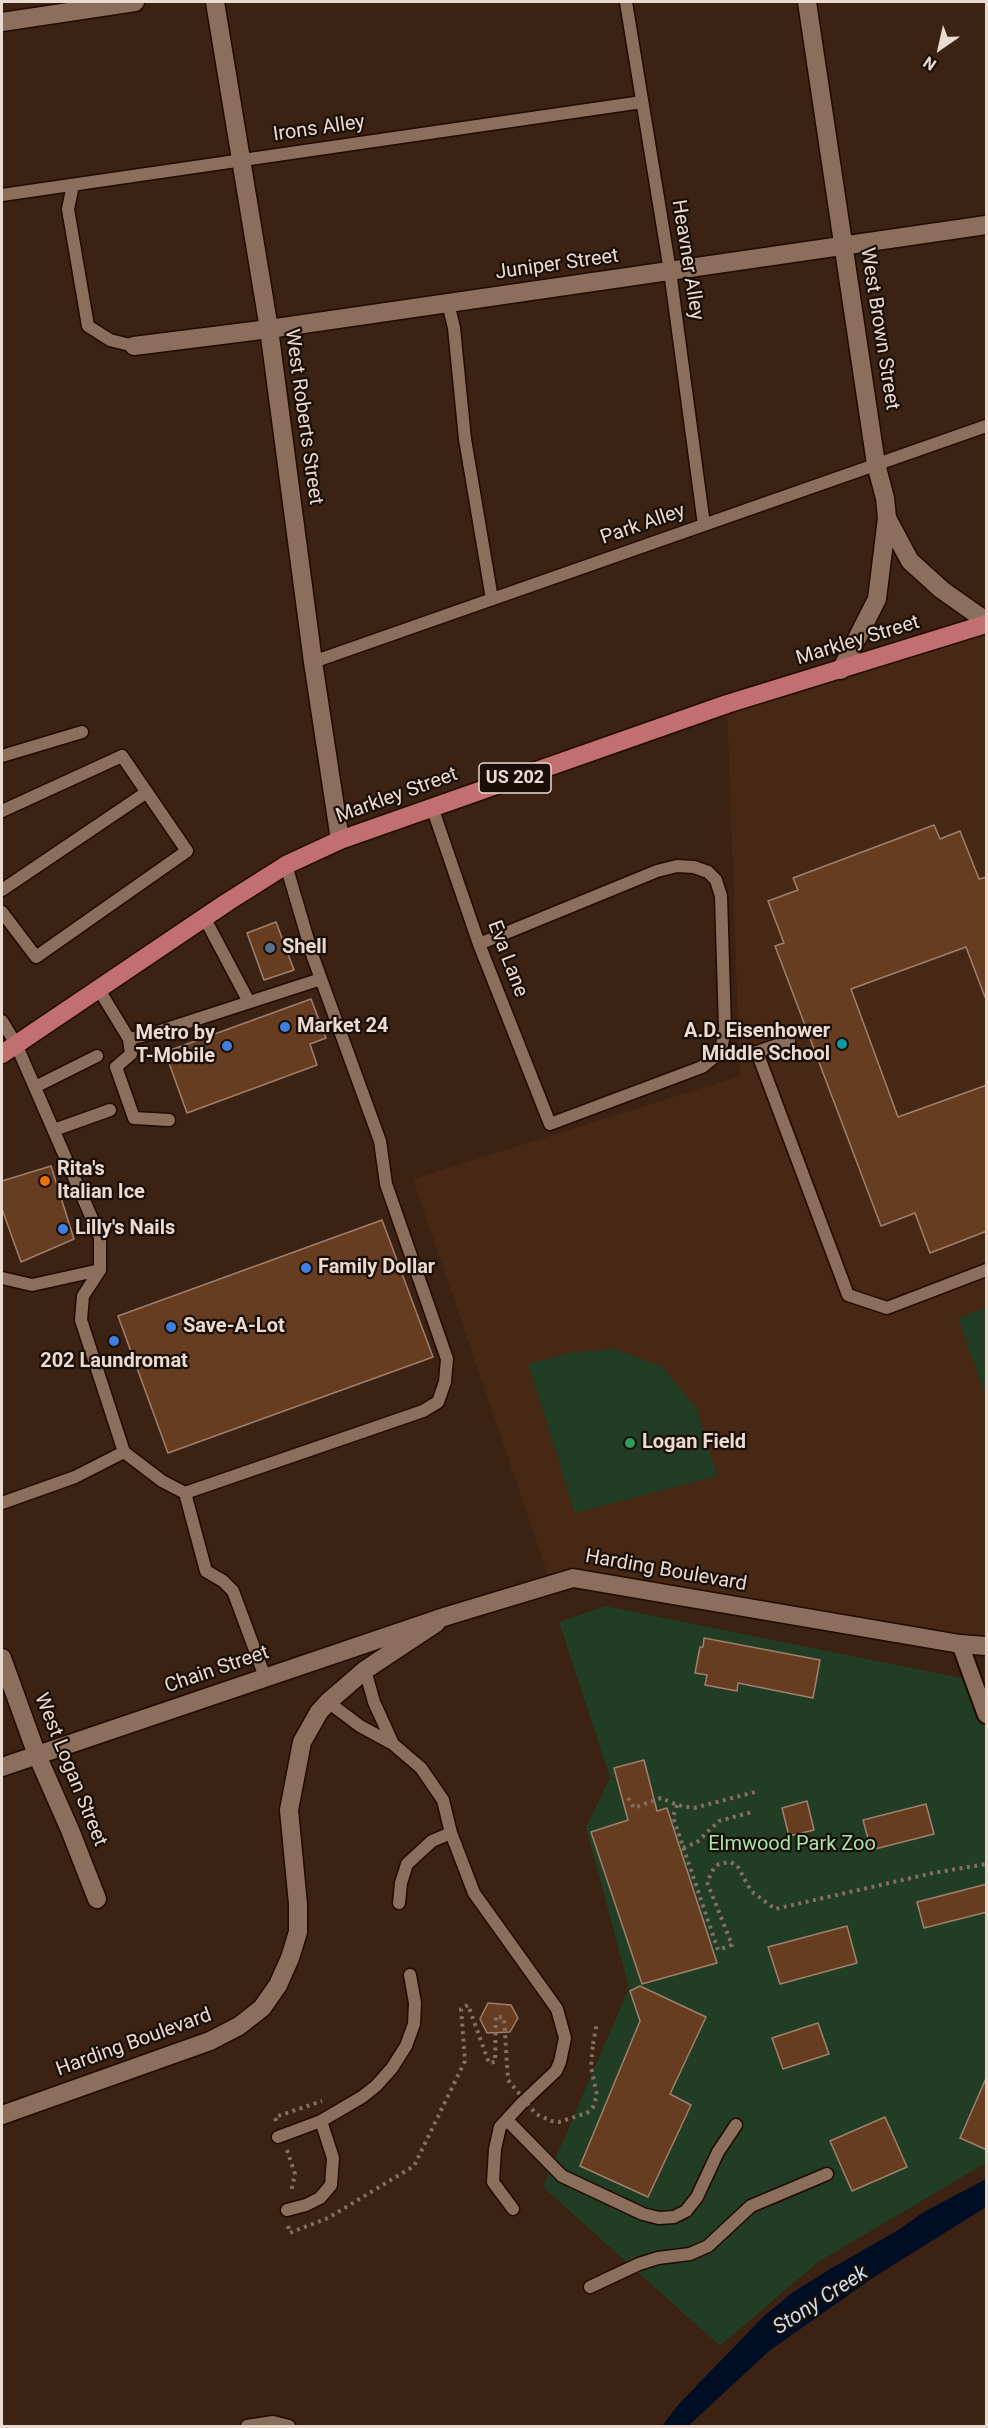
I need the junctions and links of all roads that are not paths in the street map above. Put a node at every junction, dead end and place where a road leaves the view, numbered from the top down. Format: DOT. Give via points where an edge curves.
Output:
graph roads {
  1 [pos="135,2"];
  2 [pos="215,2"];
  3 [pos="626,2"];
  4 [pos="807,2"];
  5 [pos="2,22"];
  6 [pos="642,102"];
  7 [pos="242,160"];
  8 [pos="73,185"];
  9 [pos="2,195"];
  10 [pos="987,225"];
  11 [pos="844,246"];
  12 [pos="670,271"];
  13 [pos="448,303"];
  14 [pos="269,329"];
  15 [pos="134,346"];
  16 [pos="987,426"];
  17 [pos="876,464"];
  18 [pos="887,518"];
  19 [pos="704,525"];
  20 [pos="492,599"];
  21 [pos="987,623"];
  22 [pos="313,662"];
  23 [pos="841,670"];
  24 [pos="82,732"];
  25 [pos="2,756"];
  26 [pos="147,792"];
  27 [pos="432,807"];
  28 [pos="2,811"];
  29 [pos="340,840"];
  30 [pos="286,865"];
  31 [pos="2,890"];
  32 [pos="2,912"];
  33 [pos="204,917"];
  34 [pos="480,944"];
  35 [pos="321,979"];
  36 [pos="98,988"];
  37 [pos="249,1002"];
  38 [pos="2,1021"];
  39 [pos="129,1039"];
  40 [pos="789,1041"];
  41 [pos="9,1049"];
  42 [pos="97,1056"];
  43 [pos="35,1087"];
  44 [pos="110,1110"];
  45 [pos="169,1120"];
  46 [pos="54,1130"];
  47 [pos="100,1270"];
  48 [pos="987,1270"];
  49 [pos="2,1278"];
  50 [pos="124,1452"];
  51 [pos="185,1493"];
  52 [pos="2,1503"];
  53 [pos="447,1616"];
  54 [pos="960,1644"];
  55 [pos="987,1646"];
  56 [pos="2,1658"];
  57 [pos="365,1670"];
  58 [pos="265,1677"];
  59 [pos="328,1702"];
  60 [pos="987,1715"];
  61 [pos="393,1743"];
  62 [pos="37,1755"];
  63 [pos="2,1767"];
  64 [pos="451,1833"];
  65 [pos="97,1899"];
  66 [pos="399,1903"];
  67 [pos="410,1975"];
  68 [pos="2,2115"];
  69 [pos="507,2120"];
  70 [pos="321,2121"];
  71 [pos="736,2125"];
  72 [pos="280,2136"];
  73 [pos="827,2174"];
  74 [pos="513,2209"];
  75 [pos="287,2210"];
  76 [pos="590,2287"];
  77 [pos="247,2427"];
  78 [pos="290,2427"];
  1 -- 5 [label="street"];
  2 -- 7 [label="street, West Roberts Street"];
  3 -- 6 [label="lane, Heavner Alley"];
  4 -- 11 [label="street, West Brown Street"];
  6 -- 7 [label="lane, Irons Alley"];
  6 -- 12 [label="lane, Heavner Alley"];
  7 -- 8 [label="lane, Irons Alley"];
  7 -- 14 [label="street, West Roberts Street"];
  8 -- 9 [label="lane, Irons Alley"];
  8 -- 15 [label="lane" via="68,209 88,326 110,340"];
  10 -- 11 [label="street, Juniper Street"];
  11 -- 12 [label="street, Juniper Street"];
  11 -- 17 [label="street, West Brown Street"];
  12 -- 13 [label="street, Juniper Street"];
  12 -- 19 [label="lane, Heavner Alley"];
  13 -- 14 [label="street, Juniper Street"];
  13 -- 20 [label="lane" via="465,439"];
  14 -- 15 [label="street, Juniper Street"];
  14 -- 22 [label="street, West Roberts Street"];
  16 -- 17 [label="lane, Park Alley"];
  17 -- 18 [label="street, West Brown Street"];
  17 -- 19 [label="lane, Park Alley"];
  18 -- 21 [label="street, West Brown Street" via="909,561"];
  18 -- 23 [label="street" via="877,599"];
  19 -- 20 [label="lane, Park Alley"];
  20 -- 22 [label="lane, Park Alley"];
  21 -- 23 [label="highway, Markley Street / US 202"];
  22 -- 29 [label="street, West Roberts Street"];
  23 -- 27 [label="highway, Markley Street / US 202" via="727,704"];
  24 -- 25 [label="lane"];
  26 -- 28 [label="lane" via="122,756"];
  26 -- 31 [label="lane"];
  26 -- 32 [label="lane" via="187,851 36,957"];
  27 -- 29 [label="highway, Markley Street / US 202"];
  27 -- 34 [label="lane, Eva Lane"];
  29 -- 30 [label="highway, Markley Street / US 202"];
  30 -- 33 [label="highway, Markley Street / US 202"];
  30 -- 35 [label="lane"];
  33 -- 36 [label="highway, Markley Street / US 202"];
  33 -- 37 [label="lane"];
  34 -- 34 [label="lane, Eva Lane" via="657,871 677,866 708,872 716,880 721,896 725,1028 722,1045 702,1067 550,1124"];
  35 -- 37 [label="lane"];
  35 -- 51 [label="lane" via="380,1142 386,1184 447,1359 445,1382 438,1402 423,1411"];
  36 -- 39 [label="lane"];
  36 -- 41 [label="highway, Markley Street / US 202"];
  37 -- 39 [label="lane"];
  38 -- 41 [label="lane"];
  39 -- 45 [label="lane" via="131,1054 116,1067 134,1118"];
  40 -- 48 [label="lane" via="758,1052 848,1295 887,1308"];
  41 -- 43 [label="lane"];
  42 -- 43 [label="lane"];
  43 -- 46 [label="lane"];
  44 -- 46 [label="lane"];
  46 -- 47 [label="lane" via="100,1237"];
  47 -- 49 [label="lane" via="32,1285"];
  47 -- 50 [label="lane" via="83,1296 81,1320"];
  50 -- 51 [label="lane"];
  50 -- 52 [label="lane" via="75,1477"];
  51 -- 58 [label="lane" via="206,1571 233,1591"];
  53 -- 54 [label="street, Harding Boulevard" via="573,1578"];
  53 -- 57 [label="street, Harding Boulevard"];
  53 -- 58 [label="street, Chain Street"];
  54 -- 55 [label="street, Harding Boulevard"];
  54 -- 60 [label="street"];
  56 -- 62 [label="street, West Logan Street"];
  57 -- 59 [label="street, Harding Boulevard"];
  57 -- 61 [label="lane" via="374,1702"];
  58 -- 62 [label="street, Chain Street"];
  59 -- 61 [label="lane" via="360,1726"];
  59 -- 68 [label="street, Harding Boulevard" via="302,1742 289,1810 298,1932 291,1958 262,2008 210,2041"];
  61 -- 64 [label="lane" via="421,1768 443,1800"];
  62 -- 63 [label="street, Chain Street"];
  62 -- 65 [label="street, West Logan Street"];
  64 -- 66 [label="lane" via="432,1840 407,1864 400,1883"];
  64 -- 69 [label="lane" via="474,1893 558,2009 565,2038 556,2071"];
  67 -- 70 [label="lane" via="414,2024 406,2046 376,2086"];
  69 -- 71 [label="lane" via="562,2176 659,2218 686,2211"];
  69 -- 74 [label="lane" via="500,2127 495,2149 493,2182"];
  70 -- 72 [label="lane"];
  70 -- 75 [label="lane" via="333,2158 331,2185 320,2198"];
  73 -- 76 [label="lane" via="751,2206 708,2246 690,2254 639,2264"];
  77 -- 78 [label="lane" via="273,2422"];
}
